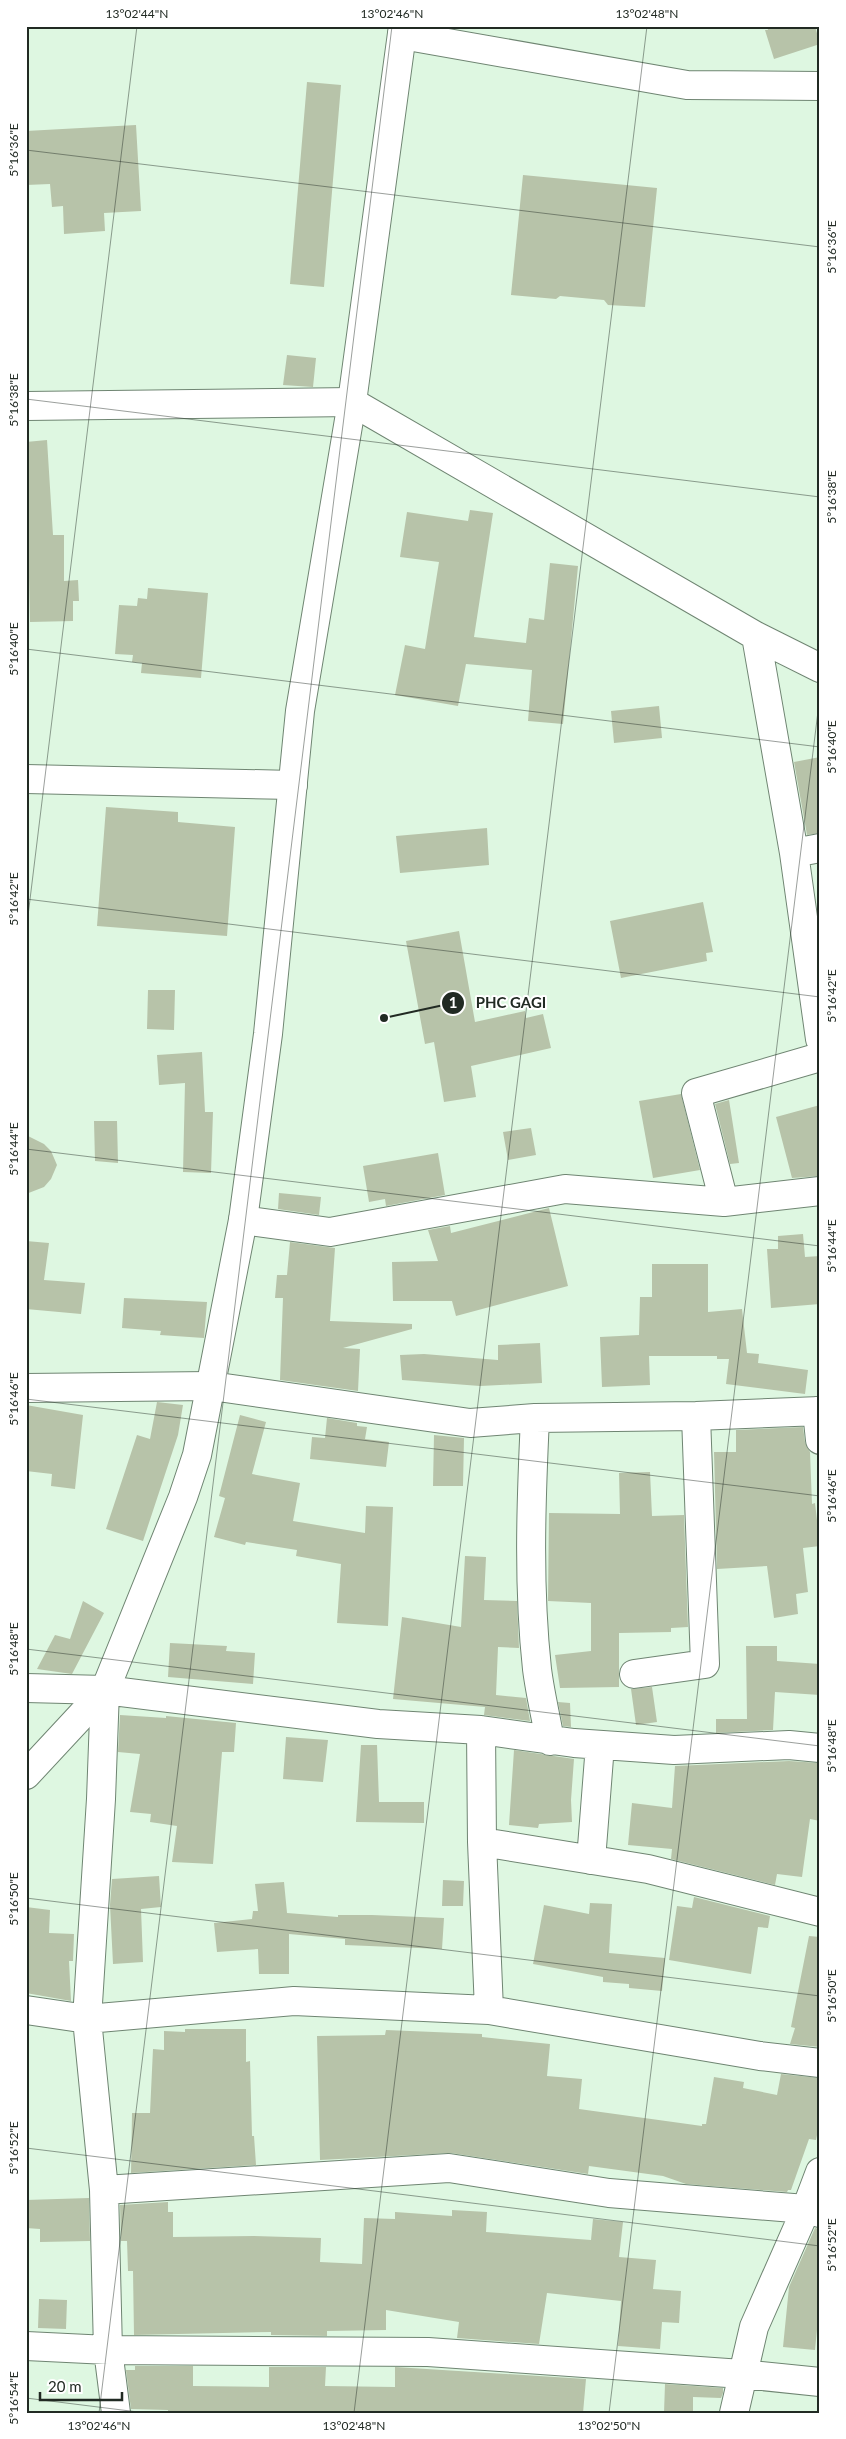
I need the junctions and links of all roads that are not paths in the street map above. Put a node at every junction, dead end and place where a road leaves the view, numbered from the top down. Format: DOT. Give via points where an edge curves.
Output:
graph roads {
  1 [pos="403,30"];
  2 [pos="820,86"];
  3 [pos="352,402"];
  4 [pos="26,406"];
  5 [pos="756,636"];
  6 [pos="820,668"];
  7 [pos="26,779"];
  8 [pos="293,785"];
  9 [pos="807,851"];
  10 [pos="820,1039"];
  11 [pos="820,1057"];
  12 [pos="820,1191"];
  13 [pos="724,1202"];
  14 [pos="243,1220"];
  15 [pos="210,1386"];
  16 [pos="26,1388"];
  17 [pos="818,1411"];
  18 [pos="696,1416"];
  19 [pos="535,1418"];
  20 [pos="820,1440"];
  21 [pos="634,1674"];
  22 [pos="26,1688"];
  23 [pos="105,1690"];
  24 [pos="481,1730"];
  25 [pos="550,1741"];
  26 [pos="600,1745"];
  27 [pos="820,1748"];
  28 [pos="26,1775"];
  29 [pos="482,1842"];
  30 [pos="591,1860"];
  31 [pos="820,1912"];
  32 [pos="26,2010"];
  33 [pos="489,2010"];
  34 [pos="88,2018"];
  35 [pos="820,2063"];
  36 [pos="820,2172"];
  37 [pos="104,2190"];
  38 [pos="813,2211"];
  39 [pos="26,2346"];
  40 [pos="108,2350"];
  41 [pos="742,2374"];
  42 [pos="820,2382"];
  43 [pos="116,2413"];
  44 [pos="734,2413"];
  1 -- 2 [label="street" via="687,85"];
  1 -- 3 [label="street"];
  3 -- 4 [label="street"];
  3 -- 5 [label="street"];
  3 -- 8 [label="street" via="300,711"];
  5 -- 6 [label="street"];
  5 -- 9 [label="street"];
  7 -- 8 [label="street"];
  8 -- 14 [label="street" via="268,1034"];
  9 -- 10 [label="street"];
  11 -- 13 [label="street" via="696,1093"];
  12 -- 13 [label="street"];
  13 -- 14 [label="street" via="565,1189 330,1232"];
  14 -- 15 [label="street"];
  15 -- 16 [label="street"];
  15 -- 19 [label="street" via="470,1423"];
  15 -- 23 [label="street" via="197,1455 183,1497"];
  17 -- 18 [label="street"];
  17 -- 20 [label="street"];
  18 -- 19 [label="street"];
  18 -- 21 [label="street" via="705,1664"];
  19 -- 25 [label="street" via="530,1504 534,1621 538,1671"];
  22 -- 23 [label="street"];
  23 -- 24 [label="street" via="378,1724"];
  23 -- 28 [label="street"];
  23 -- 34 [label="street"];
  24 -- 25 [label="street"];
  24 -- 29 [label="street"];
  25 -- 26 [label="street"];
  26 -- 27 [label="street" via="674,1750 789,1745"];
  26 -- 30 [label="street"];
  29 -- 30 [label="street"];
  29 -- 33 [label="street"];
  30 -- 31 [label="street" via="648,1869"];
  32 -- 34 [label="street"];
  33 -- 34 [label="street" via="294,2001"];
  33 -- 35 [label="street" via="741,2053"];
  34 -- 37 [label="street"];
  36 -- 38 [label="street"];
  37 -- 38 [label="street" via="449,2168 609,2193"];
  37 -- 40 [label="street"];
  38 -- 41 [label="street" via="754,2328"];
  39 -- 40 [label="street"];
  40 -- 41 [label="street" via="428,2352"];
  40 -- 43 [label="street"];
  41 -- 42 [label="street"];
  41 -- 44 [label="street"];
}
